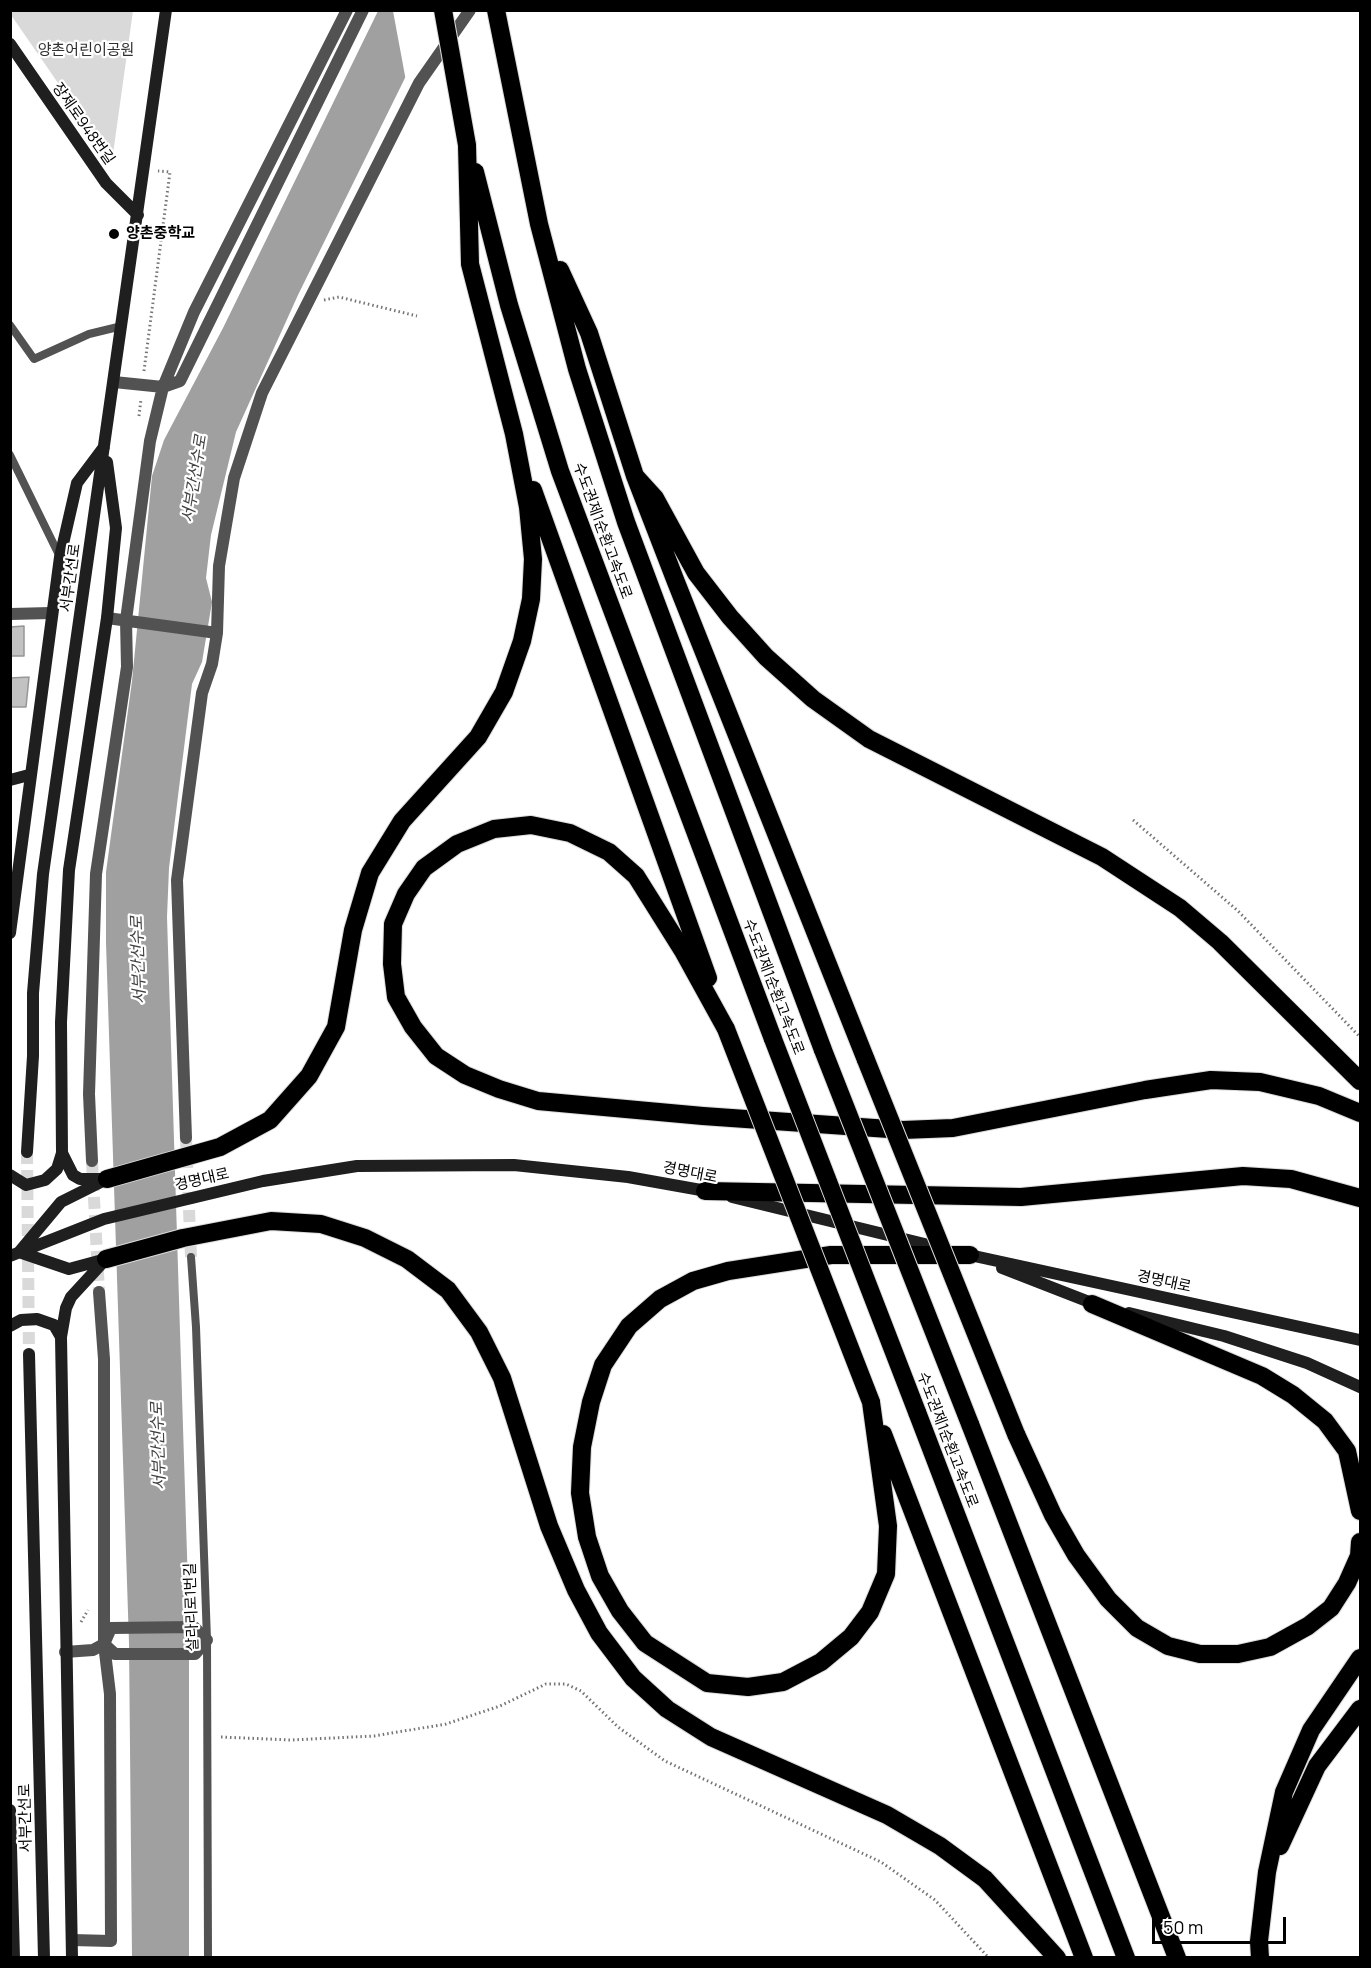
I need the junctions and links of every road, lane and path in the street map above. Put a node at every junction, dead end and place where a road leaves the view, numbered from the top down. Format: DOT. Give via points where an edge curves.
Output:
graph roads {
  1 [pos="166,10"];
  2 [pos="346,10"];
  3 [pos="363,10"];
  4 [pos="443,10"];
  5 [pos="470,10"];
  6 [pos="496,10"];
  7 [pos="10,45"];
  8 [pos="467,145"];
  9 [pos="138,215"];
  10 [pos="539,224"];
  11 [pos="318,300"];
  12 [pos="417,316"];
  13 [pos="10,325"];
  14 [pos="122,326"];
  15 [pos="114,382"];
  16 [pos="163,387"];
  17 [pos="514,434"];
  18 [pos="105,446"];
  19 [pos="10,455"];
  20 [pos="635,476"];
  21 [pos="60,556"];
  22 [pos="51,613"];
  23 [pos="10,614"];
  24 [pos="107,618"];
  25 [pos="131,621"];
  26 [pos="214,632"];
  27 [pos="29,775"];
  28 [pos="10,780"];
  29 [pos="1133,820"];
  30 [pos="10,933"];
  31 [pos="726,1029"];
  32 [pos="1360,1037"];
  33 [pos="1360,1082"];
  34 [pos="1360,1113"];
  35 [pos="186,1138"];
  36 [pos="27,1152"];
  37 [pos="62,1153"];
  38 [pos="92,1161"];
  39 [pos="10,1175"];
  40 [pos="107,1179"];
  41 [pos="705,1191"];
  42 [pos="1360,1198"];
  43 [pos="15,1254"];
  44 [pos="970,1255"];
  45 [pos="191,1257"];
  46 [pos="106,1259"];
  47 [pos="99,1292"];
  48 [pos="1092,1304"];
  49 [pos="10,1326"];
  50 [pos="61,1337"];
  51 [pos="1360,1340"];
  52 [pos="29,1354"];
  53 [pos="1360,1387"];
  54 [pos="870,1402"];
  55 [pos="1360,1511"];
  56 [pos="1360,1542"];
  57 [pos="207,1641"];
  58 [pos="104,1644"];
  59 [pos="65,1652"];
  60 [pos="1360,1658"];
  61 [pos="1360,1709"];
  62 [pos="208,1721"];
  63 [pos="10,1810"];
  64 [pos="1267,1872"];
  65 [pos="11,1930"];
  66 [pos="72,1940"];
  67 [pos="14,1958"];
  68 [pos="44,1958"];
  69 [pos="72,1958"];
  70 [pos="208,1958"];
  71 [pos="989,1958"];
  72 [pos="1057,1958"];
  73 [pos="1084,1958"];
  74 [pos="1126,1958"];
  75 [pos="1177,1958"];
  76 [pos="1260,1958"];
  1 -- 9 [label="street, 서부간선로"];
  2 -- 16 [label="street" via="194,312"];
  3 -- 16 [label="street" via="180,381"];
  4 -- 8 [label="highway, 수도권제1순환고속도로, bridge"];
  5 -- 26 [label="street" via="419,83 262,393 234,478 219,566"];
  6 -- 10 [label="highway, 수도권제1순환고속도로"];
  7 -- 9 [label="street, 장제로948번길" via="106,183"];
  8 -- 17 [label="highway" via="470,264"];
  8 -- 74 [label="highway, 수도권제1순환고속도로, bridge" via="509,305 560,471"];
  9 -- 14 [label="street, 서부간선로"];
  10 -- 20 [label="highway" via="590,333"];
  10 -- 75 [label="highway, 수도권제1순환고속도로, bridge" via="577,369 626,522 824,1050"];
  11 -- 12 [label="path" via="339,297"];
  13 -- 14 [label="lane" via="33,359 89,334"];
  14 -- 15 [label="street, 서부간선로"];
  15 -- 16 [label="street"];
  15 -- 18 [label="street, 서부간선로"];
  16 -- 25 [label="street" via="150,441"];
  17 -- 31 [label="highway"];
  17 -- 40 [label="highway" via="533,559 531,599 522,641 504,692 477,736 402,820 370,873 353,930 336,1027 309,1076 270,1120 220,1147"];
  18 -- 21 [label="street" via="77,483"];
  18 -- 24 [label="street" via="116,528"];
  18 -- 36 [label="street, 서부간선로" via="43,874 33,993"];
  19 -- 21 [label="lane"];
  20 -- 33 [label="highway" via="655,498 696,573 730,617 766,657 813,699 869,740 1102,857 1180,908 1220,942"];
  20 -- 56 [label="highway, bridge" via="1016,1434 1076,1555 1108,1599 1137,1628 1168,1646 1200,1654 1238,1654 1270,1647 1331,1608 1359,1556"];
  21 -- 22 [label="street"];
  22 -- 23 [label="street"];
  22 -- 27 [label="street"];
  24 -- 25 [label="street"];
  24 -- 37 [label="street" via="69,870 61,1022"];
  25 -- 26 [label="street"];
  25 -- 38 [label="street" via="96,874 89,1094"];
  26 -- 35 [label="street" via="177,880"];
  27 -- 28 [label="street"];
  27 -- 30 [label="street"];
  29 -- 32 [label="path" via="1238,911"];
  31 -- 34 [label="highway" via="636,876 609,852 570,833 531,825 494,828 457,844 424,868 406,894 393,924 396,997 436,1056 474,1078 538,1101 913,1130 953,1128 1210,1080 1260,1082 1319,1096"];
  31 -- 54 [label="highway, bridge"];
  37 -- 39 [label="street" via="57,1169 45,1180 26,1185"];
  37 -- 40 [label="street" via="73,1175 80,1179"];
  40 -- 43 [label="street" via="61,1202"];
  41 -- 42 [label="highway" via="1021,1197 1243,1176 1291,1179"];
  41 -- 43 [label="street, 경명대로" via="628,1177 514,1165 357,1166 181,1199 104,1219"];
  41 -- 44 [label="street, 경명대로"];
  43 -- 46 [label="street" via="69,1269"];
  44 -- 48 [label="street"];
  44 -- 51 [label="street, 경명대로"];
  44 -- 54 [label="highway" via="831,1256 728,1271 693,1281 660,1299 628,1326 603,1365 591,1402 582,1447 580,1493 587,1537 600,1576 645,1643 707,1683 748,1687 783,1682 821,1662 851,1638 870,1612 886,1574 888,1526"];
  45 -- 57 [label="lane, 살라리로1번길"];
  46 -- 50 [label="street" via="71,1297"];
  46 -- 72 [label="highway" via="183,1238 272,1221 321,1224 365,1238 407,1260 448,1290 479,1332 502,1378 549,1526 576,1590 599,1633 633,1678 667,1709 711,1737 887,1815 940,1846 985,1879"];
  47 -- 58 [label="street" via="104,1359"];
  48 -- 53 [label="street" via="1224,1336 1307,1363"];
  48 -- 55 [label="highway" via="1262,1376 1293,1395 1325,1421 1347,1451"];
  49 -- 50 [label="street" via="21,1320 37,1319 54,1325"];
  50 -- 59 [label="street"];
  52 -- 68 [label="street, 서부간선로"];
  54 -- 73 [label="highway"];
  57 -- 58 [label="street" via="195,1654 115,1654"];
  57 -- 58 [label="street" via="194,1627 111,1628"];
  57 -- 62 [label="lane, 살라리로1번길"];
  58 -- 59 [label="street" via="93,1650"];
  58 -- 66 [label="street" via="110,1694 111,1941"];
  59 -- 66 [label="street"];
  60 -- 64 [label="highway" via="1311,1730 1284,1792"];
  61 -- 64 [label="highway" via="1317,1766"];
  62 -- 70 [label="lane, 살라리로1번길"];
  62 -- 71 [label="path" via="213,1735 225,1739 374,1736 446,1724 500,1706 546,1684 566,1684 581,1691 618,1727 665,1761 881,1862 935,1900"];
  63 -- 65 [label="street"];
  64 -- 76 [label="highway"];
  65 -- 67 [label="street"];
  66 -- 69 [label="street"];
}
